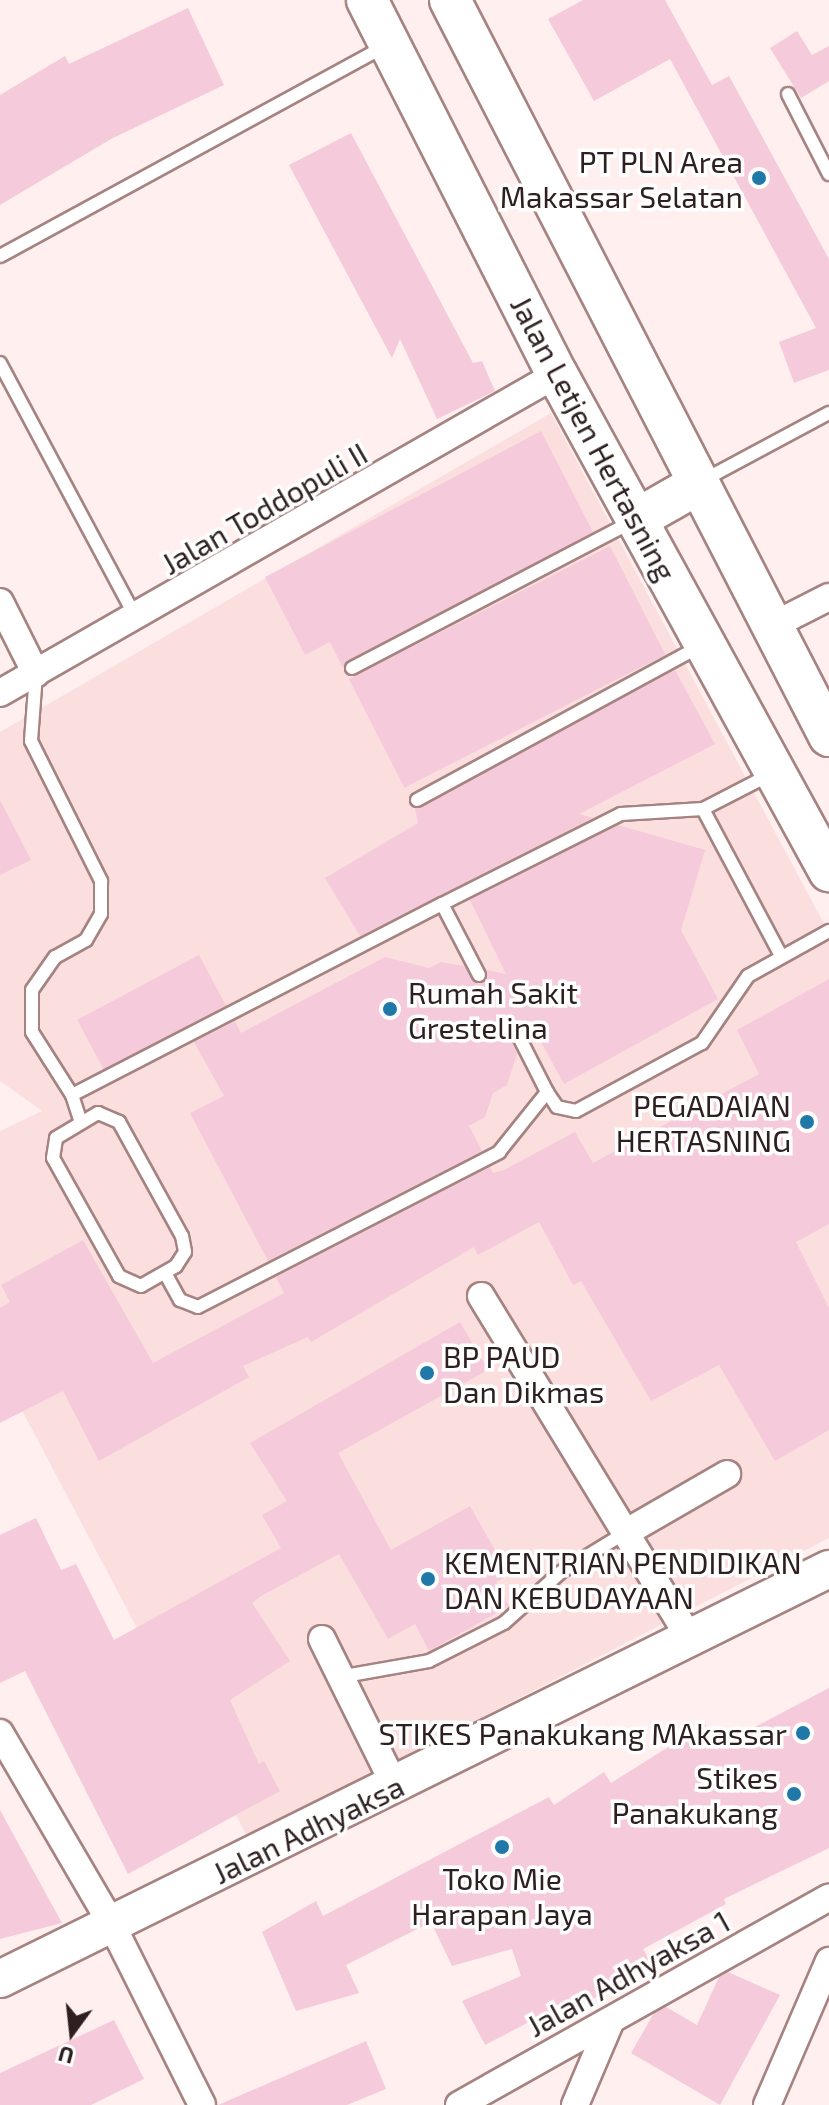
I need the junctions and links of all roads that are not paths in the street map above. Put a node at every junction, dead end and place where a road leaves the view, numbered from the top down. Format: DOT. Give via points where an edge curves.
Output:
graph roads {
  1 [pos="367,0"];
  2 [pos="450,0"];
  3 [pos="390,44"];
  4 [pos="788,94"];
  5 [pos="829,174"];
  6 [pos="0,256"];
  7 [pos="0,363"];
  8 [pos="557,374"];
  9 [pos="829,413"];
  10 [pos="698,484"];
  11 [pos="637,519"];
  12 [pos="829,597"];
  13 [pos="0,602"];
  14 [pos="136,619"];
  15 [pos="770,627"];
  16 [pos="705,643"];
  17 [pos="352,668"];
  18 [pos="36,674"];
  19 [pos="0,693"];
  20 [pos="829,736"];
  21 [pos="775,771"];
  22 [pos="417,800"];
  23 [pos="703,809"];
  24 [pos="829,871"];
  25 [pos="442,904"];
  26 [pos="829,931"];
  27 [pos="781,956"];
  28 [pos="479,975"];
  29 [pos="516,1031"];
  30 [pos="547,1092"];
  31 [pos="72,1095"];
  32 [pos="81,1122"];
  33 [pos="165,1273"];
  34 [pos="481,1296"];
  35 [pos="727,1474"];
  36 [pos="625,1533"];
  37 [pos="829,1569"];
  38 [pos="322,1639"];
  39 [pos="690,1639"];
  40 [pos="339,1677"];
  41 [pos="3,1748"];
  42 [pos="396,1788"];
  43 [pos="829,1897"];
  44 [pos="111,1923"];
  45 [pos="829,1961"];
  46 [pos="0,1979"];
  47 [pos="611,2020"];
  48 [pos="202,2105"];
  49 [pos="459,2105"];
  50 [pos="575,2105"];
  51 [pos="767,2105"];
  1 -- 3 [label="main road, Jalan Letjen Hertasning"];
  2 -- 10 [label="main road"];
  3 -- 6 [label="lane"];
  3 -- 8 [label="main road, Jalan Letjen Hertasning"];
  4 -- 5 [label="lane"];
  7 -- 14 [label="lane"];
  8 -- 11 [label="main road, Jalan Letjen Hertasning"];
  8 -- 14 [label="street, Jalan Toddopuli II"];
  9 -- 10 [label="lane"];
  10 -- 11 [label="main road"];
  10 -- 15 [label="main road"];
  11 -- 16 [label="main road, Jalan Letjen Hertasning"];
  11 -- 17 [label="lane"];
  12 -- 15 [label="street"];
  13 -- 18 [label="street"];
  14 -- 18 [label="street, Jalan Toddopuli II"];
  15 -- 20 [label="main road"];
  16 -- 21 [label="main road, Jalan Letjen Hertasning"];
  16 -- 22 [label="lane"];
  18 -- 19 [label="street, Jalan Toddopuli II"];
  18 -- 31 [label="lane" via="31,741 101,881 101,914 86,940 55,957 32,990 32,1032"];
  21 -- 23 [label="lane"];
  21 -- 24 [label="main road, Jalan Letjen Hertasning"];
  23 -- 25 [label="lane" via="621,814"];
  23 -- 27 [label="lane"];
  25 -- 28 [label="lane"];
  25 -- 31 [label="lane"];
  26 -- 27 [label="lane"];
  27 -- 30 [label="lane" via="748,976 702,1043 576,1111 557,1107"];
  29 -- 30 [label="lane"];
  30 -- 33 [label="lane" via="499,1152 198,1307 180,1300"];
  31 -- 32 [label="lane"];
  32 -- 33 [label="lane" via="98,1113 119,1122 185,1252"];
  32 -- 33 [label="lane" via="52,1147 119,1276 141,1286"];
  34 -- 36 [label="street"];
  35 -- 36 [label="street"];
  36 -- 39 [label="street"];
  36 -- 40 [label="lane" via="561,1572 504,1623 429,1661"];
  37 -- 39 [label="street, Jalan Adhyaksa"];
  38 -- 40 [label="street"];
  39 -- 42 [label="street, Jalan Adhyaksa"];
  40 -- 42 [label="street"];
  41 -- 44 [label="street"];
  42 -- 44 [label="street, Jalan Adhyaksa"];
  43 -- 47 [label="street, Jalan Adhyaksa 1"];
  44 -- 46 [label="street, Jalan Adhyaksa"];
  44 -- 48 [label="street"];
  45 -- 51 [label="street"];
  47 -- 49 [label="street, Jalan Adhyaksa 1"];
  47 -- 50 [label="street"];
}
